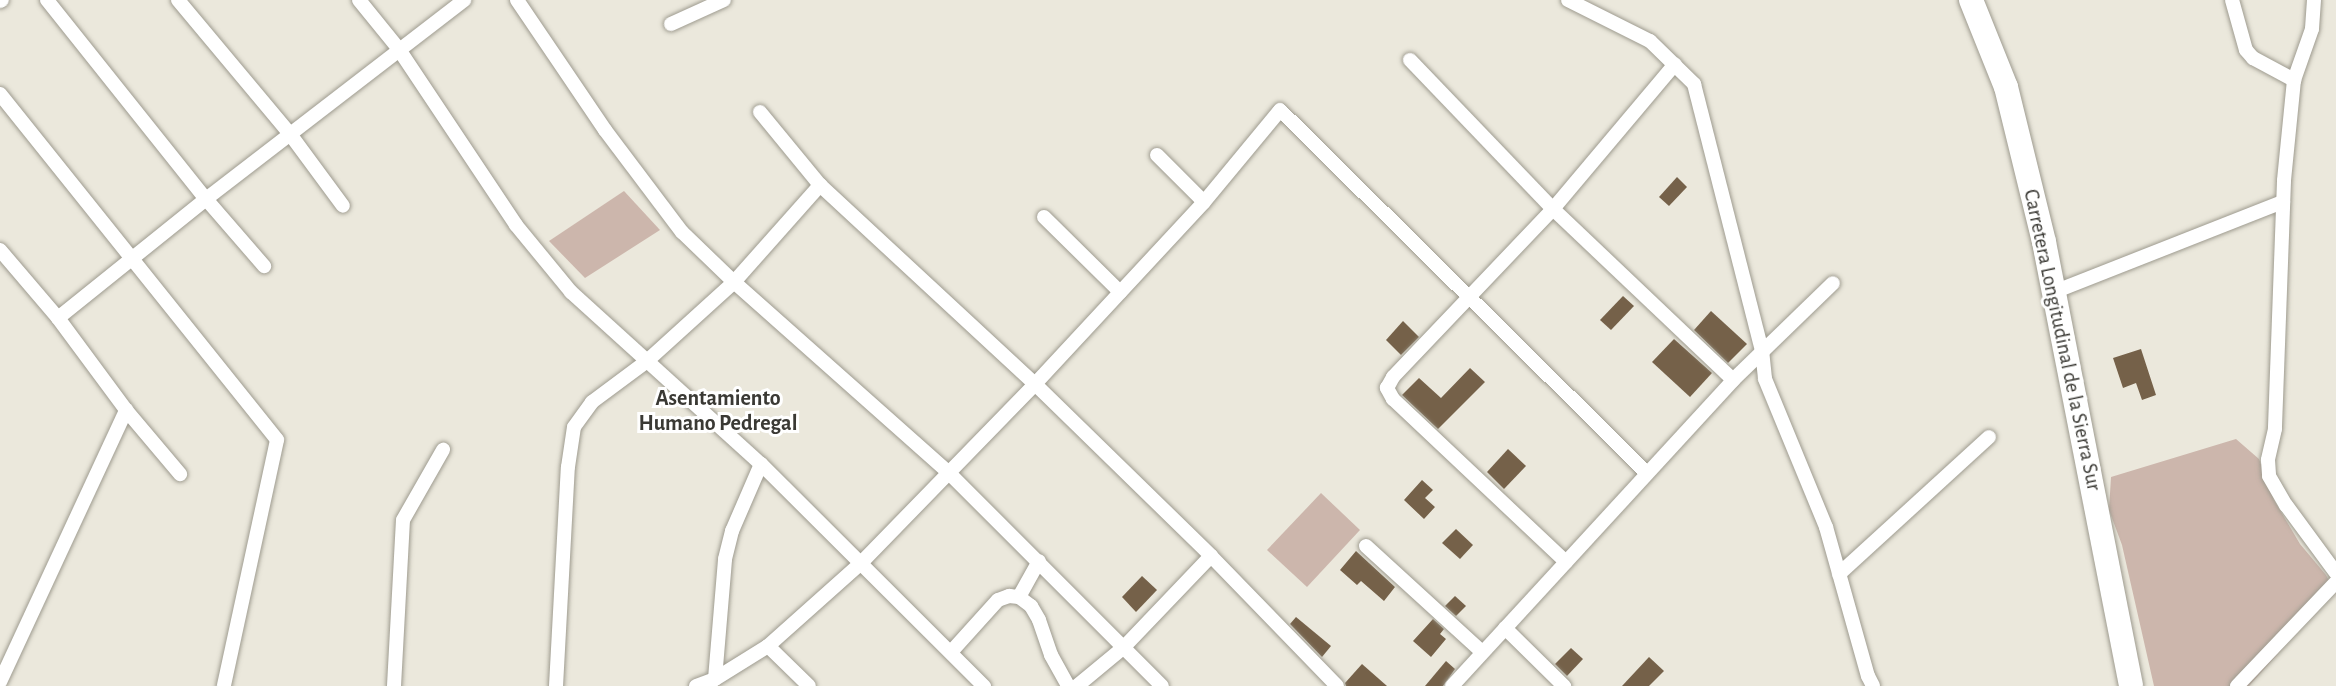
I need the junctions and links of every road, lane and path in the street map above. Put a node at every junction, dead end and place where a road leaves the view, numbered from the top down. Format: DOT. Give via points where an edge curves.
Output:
graph roads {
  1 [pos="47,0"];
  2 [pos="178,0"];
  3 [pos="359,0"];
  4 [pos="464,0"];
  5 [pos="517,0"];
  6 [pos="724,0"];
  7 [pos="1568,0"];
  8 [pos="1971,0"];
  9 [pos="2232,0"];
  10 [pos="2314,0"];
  11 [pos="671,24"];
  12 [pos="398,48"];
  13 [pos="1410,60"];
  14 [pos="1675,64"];
  15 [pos="2294,80"];
  16 [pos="0,94"];
  17 [pos="760,112"];
  18 [pos="290,134"];
  19 [pos="1157,155"];
  20 [pos="820,185"];
  21 [pos="206,199"];
  22 [pos="1204,202"];
  23 [pos="2283,202"];
  24 [pos="343,206"];
  25 [pos="1553,209"];
  26 [pos="1044,217"];
  27 [pos="0,250"];
  28 [pos="132,257"];
  29 [pos="264,266"];
  30 [pos="734,282"];
  31 [pos="1833,283"];
  32 [pos="1120,292"];
  33 [pos="2054,292"];
  34 [pos="1470,298"];
  35 [pos="58,318"];
  36 [pos="1762,350"];
  37 [pos="647,361"];
  38 [pos="1732,380"];
  39 [pos="1035,384"];
  40 [pos="126,410"];
  41 [pos="1989,437"];
  42 [pos="443,450"];
  43 [pos="761,464"];
  44 [pos="1646,472"];
  45 [pos="949,473"];
  46 [pos="180,474"];
  47 [pos="1366,546"];
  48 [pos="1211,556"];
  49 [pos="1039,561"];
  50 [pos="1566,562"];
  51 [pos="861,563"];
  52 [pos="2336,573"];
  53 [pos="1839,574"];
  54 [pos="2336,582"];
  55 [pos="1019,597"];
  56 [pos="1505,628"];
  57 [pos="768,646"];
  58 [pos="1124,647"];
  59 [pos="951,652"];
  60 [pos="1482,652"];
  61 [pos="715,679"];
  62 [pos="0,682"];
  63 [pos="1866,683"];
  64 [pos="224,686"];
  65 [pos="394,686"];
  66 [pos="556,686"];
  67 [pos="696,686"];
  68 [pos="809,686"];
  69 [pos="984,686"];
  70 [pos="1068,686"];
  71 [pos="1077,686"];
  72 [pos="1162,686"];
  73 [pos="1337,686"];
  74 [pos="1452,686"];
  75 [pos="1564,686"];
  76 [pos="2131,686"];
  77 [pos="2237,686"];
  1 -- 21 [label="street"];
  2 -- 18 [label="street"];
  3 -- 12 [label="street"];
  4 -- 12 [label="street"];
  5 -- 30 [label="street" via="605,130 675,222"];
  6 -- 11 [label="street"];
  7 -- 14 [label="street" via="1650,41"];
  8 -- 33 [label="highway, Carretera Longitudinal de la Sierra Sur" via="2006,87"];
  9 -- 15 [label="street" via="2246,50 2253,58"];
  10 -- 15 [label="street" via="2312,29"];
  12 -- 18 [label="street"];
  12 -- 37 [label="street" via="516,225 571,292"];
  13 -- 25 [label="street"];
  14 -- 25 [label="street"];
  14 -- 36 [label="street" via="1694,84"];
  15 -- 23 [label="street"];
  16 -- 28 [label="street"];
  17 -- 20 [label="street"];
  18 -- 21 [label="street"];
  18 -- 24 [label="street"];
  19 -- 22 [label="street"];
  20 -- 30 [label="street"];
  20 -- 39 [label="street"];
  21 -- 28 [label="street"];
  21 -- 29 [label="street"];
  22 -- 32 [label="street"];
  22 -- 34 [label="street" via="1280,110"];
  23 -- 33 [label="street"];
  23 -- 52 [label="street" via="2275,429 2268,460 2269,476 2312,544"];
  25 -- 34 [label="street"];
  25 -- 38 [label="street"];
  26 -- 32 [label="street"];
  27 -- 35 [label="street"];
  28 -- 35 [label="street"];
  28 -- 64 [label="street" via="277,440"];
  30 -- 37 [label="street"];
  30 -- 45 [label="street"];
  31 -- 36 [label="street"];
  32 -- 39 [label="street"];
  33 -- 76 [label="highway, Carretera Longitudinal de la Sierra Sur"];
  34 -- 44 [label="street"];
  34 -- 50 [label="street" via="1393,377 1387,388 1393,399"];
  35 -- 40 [label="street"];
  36 -- 38 [label="street"];
  36 -- 53 [label="street" via="1772,400 1808,477"];
  37 -- 43 [label="street"];
  37 -- 66 [label="street" via="592,402 574,427 568,467"];
  38 -- 44 [label="street"];
  39 -- 45 [label="street"];
  39 -- 48 [label="street"];
  40 -- 46 [label="street"];
  40 -- 62 [label="street"];
  41 -- 53 [label="street"];
  42 -- 65 [label="street" via="403,520"];
  43 -- 51 [label="street"];
  43 -- 61 [label="street" via="732,531 725,559"];
  44 -- 50 [label="street"];
  45 -- 49 [label="street"];
  45 -- 51 [label="street"];
  47 -- 60 [label="street"];
  48 -- 58 [label="street"];
  48 -- 73 [label="street"];
  49 -- 55 [label="street"];
  49 -- 58 [label="street"];
  50 -- 56 [label="street"];
  51 -- 57 [label="street"];
  51 -- 59 [label="street"];
  53 -- 63 [label="street"];
  54 -- 77 [label="street"];
  55 -- 59 [label="street" via="998,600"];
  55 -- 70 [label="street" via="1031,606 1039,620 1051,655"];
  56 -- 60 [label="street"];
  56 -- 75 [label="street"];
  57 -- 61 [label="street"];
  57 -- 68 [label="street"];
  58 -- 71 [label="street"];
  58 -- 72 [label="street"];
  59 -- 69 [label="street"];
  60 -- 74 [label="street"];
  61 -- 67 [label="street"];
}
